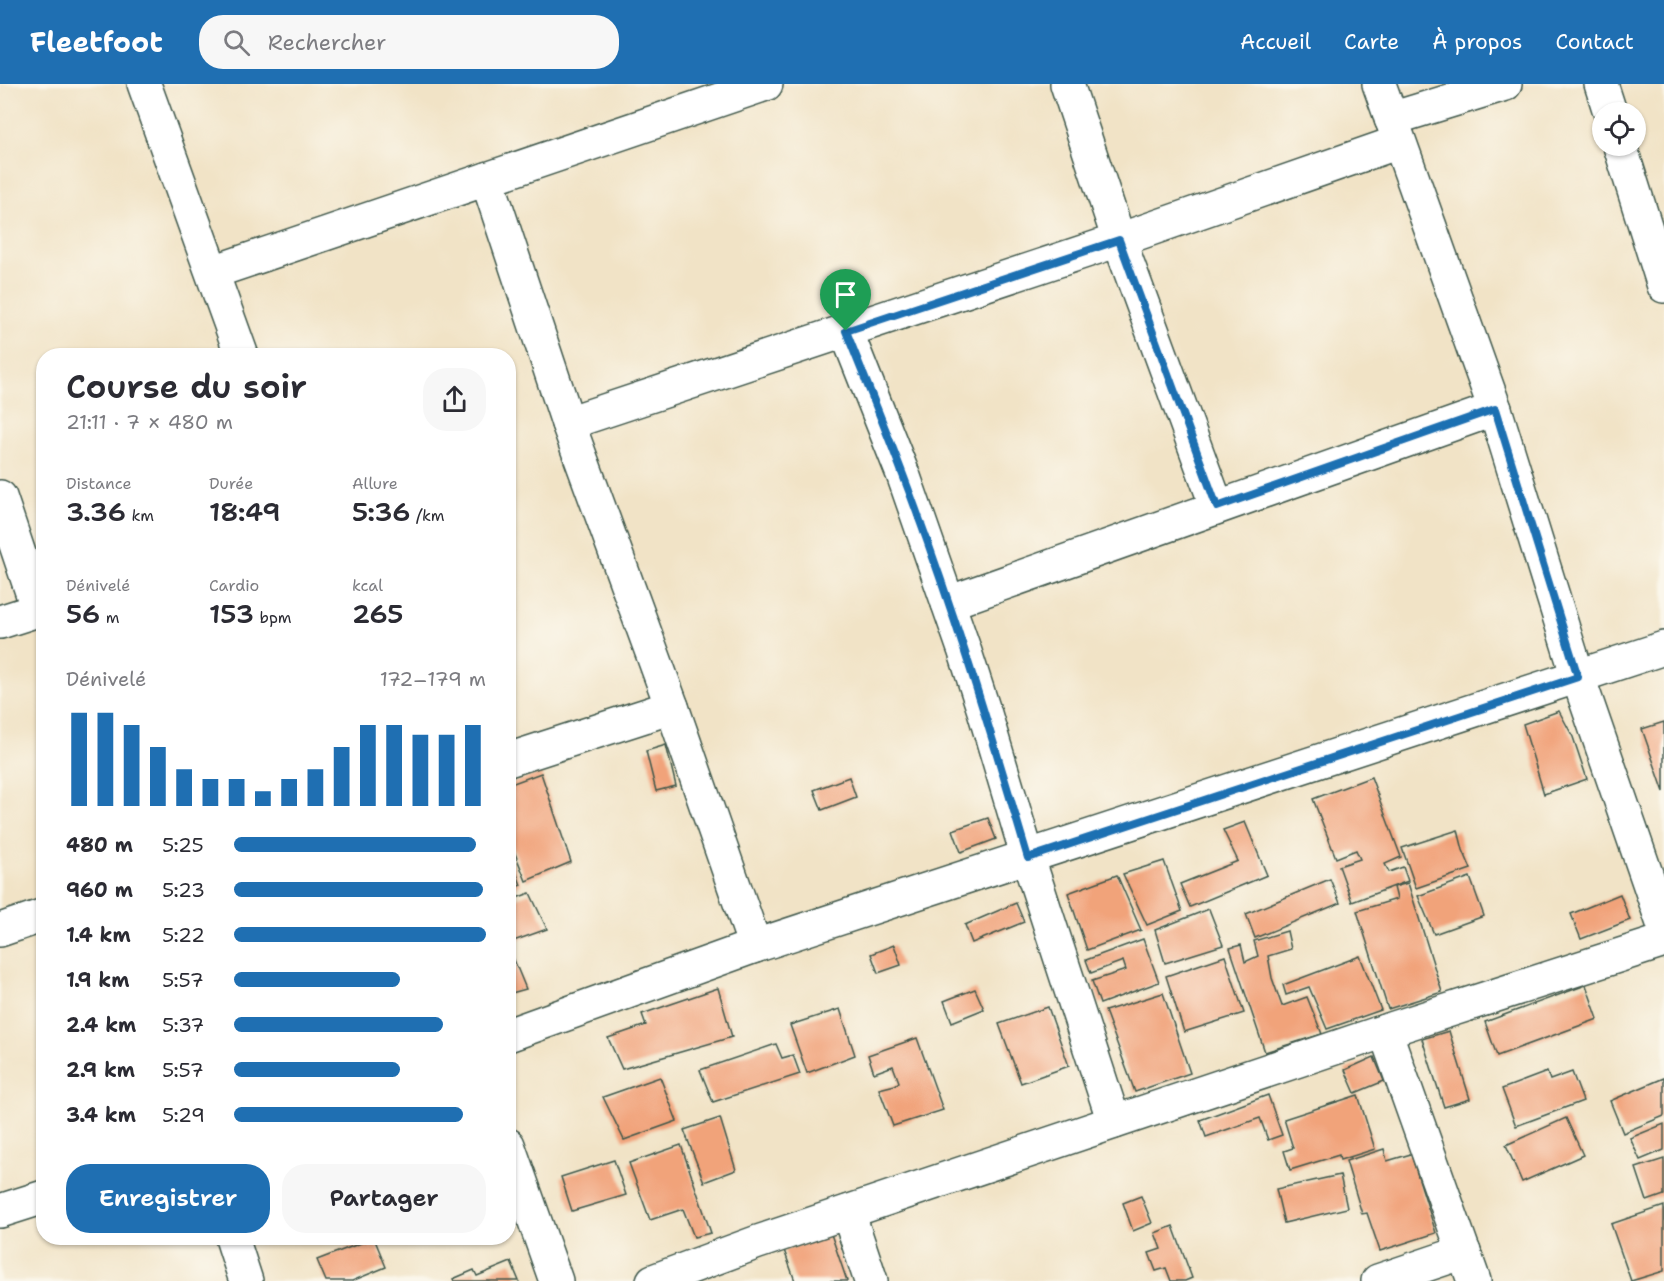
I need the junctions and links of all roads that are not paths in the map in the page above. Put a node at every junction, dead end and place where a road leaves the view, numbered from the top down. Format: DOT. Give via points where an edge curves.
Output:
graph roads {
  1 [pos="144,84"];
  2 [pos="766,84"];
  3 [pos="1067,84"];
  4 [pos="1379,84"];
  5 [pos="1505,84"];
  6 [pos="1601,84"];
  7 [pos="1607,102"];
  8 [pos="1395,131"];
  9 [pos="1623,156"];
  10 [pos="487,179"];
  11 [pos="1119,240"];
  12 [pos="213,272"];
  13 [pos="1664,286"];
  14 [pos="846,331"];
  15 [pos="239,348"];
  16 [pos="1495,409"];
  17 [pos="568,423"];
  18 [pos="0,497"];
  19 [pos="1217,507"];
  20 [pos="36,595"];
  21 [pos="948,603"];
  22 [pos="36,611"];
  23 [pos="0,622"];
  24 [pos="1664,648"];
  25 [pos="1578,677"];
  26 [pos="672,707"];
  27 [pos="516,757"];
  28 [pos="1028,858"];
  29 [pos="36,918"];
  30 [pos="1664,926"];
  31 [pos="0,930"];
  32 [pos="1664,941"];
  33 [pos="755,946"];
  34 [pos="1385,1030"];
  35 [pos="516,1032"];
  36 [pos="1114,1122"];
  37 [pos="516,1168"];
  38 [pos="36,1200"];
  39 [pos="0,1211"];
  40 [pos="848,1212"];
  41 [pos="234,1245"];
  42 [pos="1469,1267"];
  43 [pos="246,1281"];
  44 [pos="556,1281"];
  45 [pos="653,1281"];
  46 [pos="871,1281"];
  47 [pos="1378,1281"];
  1 -- 12 [label="street"];
  2 -- 10 [label="street"];
  3 -- 11 [label="street"];
  4 -- 8 [label="street"];
  5 -- 8 [label="street"];
  6 -- 7 [label="street"];
  8 -- 11 [label="street"];
  8 -- 16 [label="street"];
  9 -- 13 [label="street"];
  10 -- 12 [label="street"];
  10 -- 17 [label="street"];
  11 -- 14 [label="street"];
  11 -- 19 [label="street"];
  12 -- 15 [label="street"];
  14 -- 17 [label="street"];
  14 -- 21 [label="street" via="904,477"];
  16 -- 19 [label="street"];
  16 -- 25 [label="street"];
  17 -- 26 [label="street"];
  18 -- 20 [label="street"];
  19 -- 21 [label="street"];
  21 -- 28 [label="street"];
  22 -- 23 [label="street"];
  24 -- 25 [label="street"];
  25 -- 28 [label="street"];
  25 -- 30 [label="street"];
  26 -- 27 [label="street"];
  26 -- 33 [label="street"];
  28 -- 33 [label="street"];
  28 -- 36 [label="street"];
  29 -- 31 [label="street"];
  32 -- 34 [label="street"];
  33 -- 35 [label="street"];
  34 -- 36 [label="street"];
  34 -- 42 [label="street"];
  36 -- 40 [label="street"];
  37 -- 44 [label="street"];
  38 -- 39 [label="street"];
  40 -- 45 [label="street"];
  40 -- 46 [label="street"];
  41 -- 43 [label="street"];
  42 -- 47 [label="street"];
}
